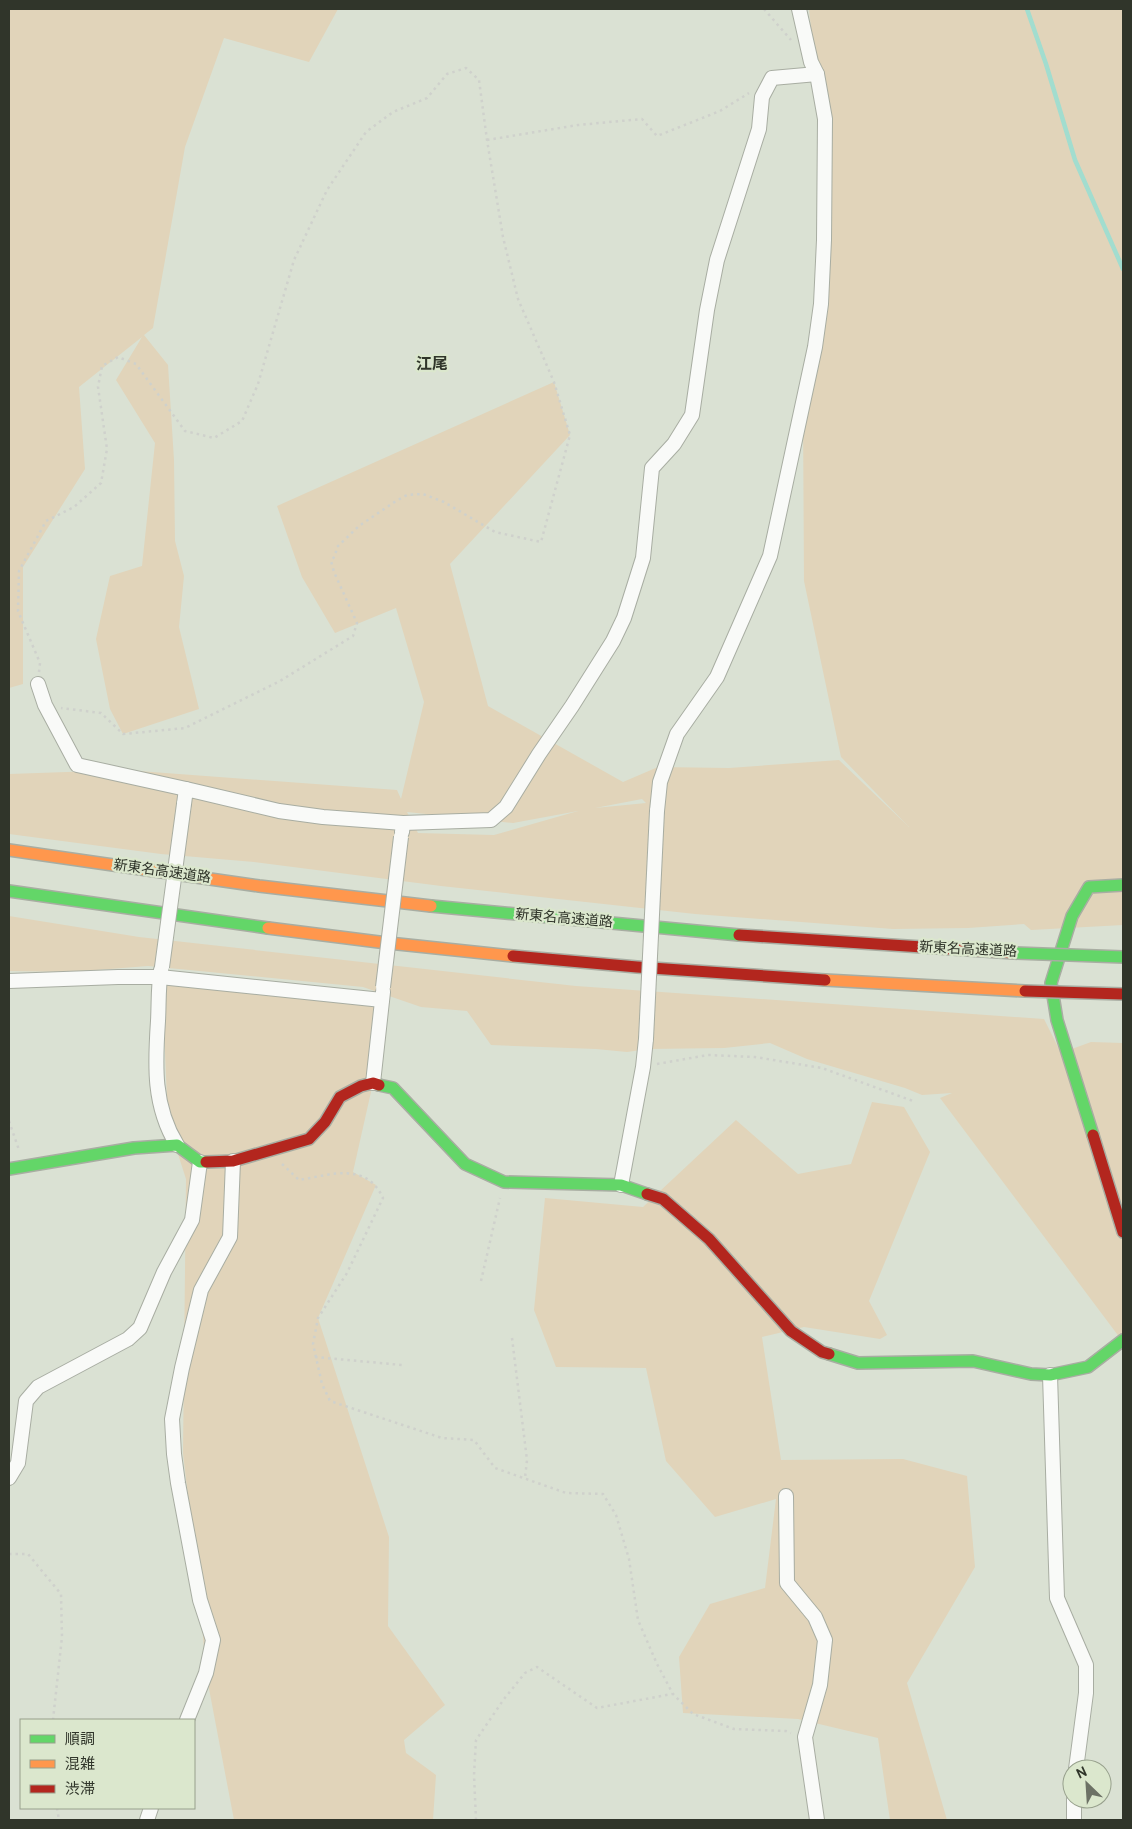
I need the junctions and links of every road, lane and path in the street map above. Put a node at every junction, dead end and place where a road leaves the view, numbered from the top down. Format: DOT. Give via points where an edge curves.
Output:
graph roads {
  1 [pos="764,9"];
  2 [pos="799,9"];
  3 [pos="794,42"];
  4 [pos="817,74"];
  5 [pos="750,92"];
  6 [pos="487,140"];
  7 [pos="38,684"];
  8 [pos="45,706"];
  9 [pos="186,789"];
  10 [pos="404,823"];
  11 [pos="9,850"];
  12 [pos="1123,885"];
  13 [pos="9,891"];
  14 [pos="1123,957"];
  15 [pos="161,972"];
  16 [pos="9,982"];
  17 [pos="383,993"];
  18 [pos="1123,994"];
  19 [pos="643,1067"];
  20 [pos="373,1083"];
  21 [pos="913,1101"];
  22 [pos="177,1146"];
  23 [pos="268,1152"];
  24 [pos="200,1162"];
  25 [pos="233,1162"];
  26 [pos="9,1169"];
  27 [pos="504,1182"];
  28 [pos="622,1184"];
  29 [pos="1123,1232"];
  30 [pos="481,1281"];
  31 [pos="512,1338"];
  32 [pos="1123,1340"];
  33 [pos="315,1357"];
  34 [pos="402,1365"];
  35 [pos="1050,1375"];
  36 [pos="9,1478"];
  37 [pos="524,1478"];
  38 [pos="786,1496"];
  39 [pos="9,1554"];
  40 [pos="673,1694"];
  41 [pos="53,1719"];
  42 [pos="187,1719"];
  43 [pos="805,1737"];
  44 [pos="1077,1759"];
  45 [pos="476,1820"];
  46 [pos="818,1820"];
  1 -- 3 [label="path"];
  2 -- 4 [label="street" via="811,62"];
  4 -- 10 [label="street" via="772,78 762,97 759,129 717,260 692,416 674,444 652,468 643,558 624,618 613,641 506,807 491,820"];
  4 -- 19 [label="street, bridge" via="825,119 824,240 815,347 770,556 717,677 677,734 660,782"];
  5 -- 6 [label="path" via="720,111 657,136 642,119 578,125"];
  6 -- 7 [label="path" via="479,80 466,68 447,74 427,98 393,112 366,132 327,190 294,260 258,384 242,421 214,438 185,431 136,364 118,357 102,366 98,387 107,449 101,483 74,506 46,521 19,571 18,611 40,663"];
  6 -- 8 [label="path" via="503,237 518,299 554,382 570,434 541,542 495,532 444,502 423,494 407,495 359,526 337,548 332,561 357,623 353,636 280,681 185,728 124,734 101,713"];
  7 -- 8 [label="street"];
  8 -- 9 [label="street" via="77,766"];
  9 -- 10 [label="street" via="323,817"];
  9 -- 15 [label="street, bridge"];
  10 -- 17 [label="street, bridge"];
  11 -- 14 [label="main road, 新東名高速道路, bridge" via="232,882 544,918 872,946"];
  12 -- 29 [label="main road" via="1089,887 1072,916 1052,983 1058,1020"];
  13 -- 18 [label="main road, bridge" via="405,945 542,958 793,978"];
  15 -- 16 [label="street"];
  15 -- 17 [label="street"];
  15 -- 22 [label="street" via="155,1068 167,1129"];
  17 -- 20 [label="street"];
  19 -- 21 [label="path" via="708,1055 756,1057 822,1068"];
  19 -- 28 [label="street"];
  20 -- 23 [label="main road" via="340,1097 325,1122 309,1139"];
  20 -- 27 [label="main road" via="393,1088 466,1164"];
  22 -- 24 [label="main road"];
  22 -- 26 [label="main road" via="134,1148"];
  23 -- 25 [label="main road"];
  23 -- 33 [label="path" via="298,1180 353,1172 370,1180 383,1198 347,1273 318,1318 312,1344"];
  24 -- 25 [label="main road"];
  24 -- 36 [label="street" via="192,1220 164,1272 140,1328 128,1339 38,1387 26,1401 18,1463"];
  25 -- 42 [label="street" via="230,1237 201,1290 172,1419 178,1483 200,1600 214,1640 206,1673"];
  27 -- 28 [label="main road"];
  27 -- 30 [label="path"];
  28 -- 35 [label="main road" via="663,1199 709,1239 791,1331 822,1352 858,1363 974,1362"];
  31 -- 37 [label="path" via="527,1460"];
  32 -- 35 [label="main road" via="1088,1367"];
  33 -- 34 [label="path"];
  33 -- 37 [label="path" via="330,1401 442,1438 474,1440 495,1468"];
  35 -- 44 [label="street" via="1057,1598 1086,1665 1086,1693"];
  37 -- 40 [label="path" via="566,1493 603,1494 616,1515 629,1558 638,1620"];
  38 -- 43 [label="street" via="786,1584 814,1617 825,1640 820,1685"];
  39 -- 41 [label="path" via="28,1554 61,1594 62,1637"];
  40 -- 43 [label="path" via="693,1714 734,1729 786,1731"];
  40 -- 45 [label="path" via="597,1708 537,1667 525,1673 476,1740"];
  43 -- 46 [label="street"];
}
